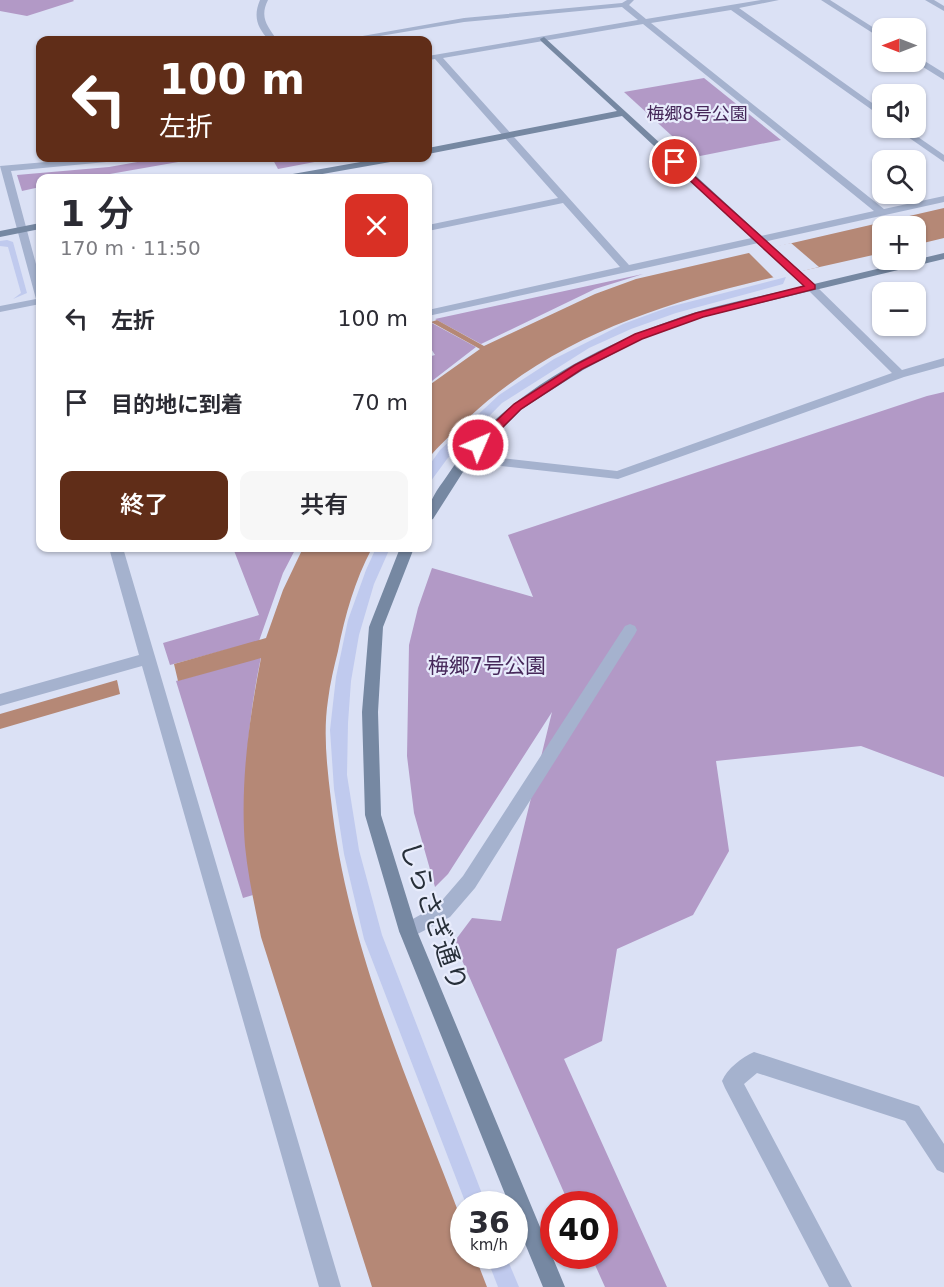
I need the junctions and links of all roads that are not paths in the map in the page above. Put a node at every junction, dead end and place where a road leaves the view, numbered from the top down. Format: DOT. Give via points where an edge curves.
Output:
graph roads {
  1 [pos="264,0"];
  2 [pos="632,0"];
  3 [pos="775,0"];
  4 [pos="825,0"];
  5 [pos="929,0"];
  6 [pos="624,4"];
  7 [pos="732,7"];
  8 [pos="944,9"];
  9 [pos="644,21"];
  10 [pos="872,31"];
  11 [pos="270,36"];
  12 [pos="368,36"];
  13 [pos="544,39"];
  14 [pos="432,57"];
  15 [pos="926,65"];
  16 [pos="944,77"];
  17 [pos="872,107"];
  18 [pos="622,113"];
  19 [pos="508,136"];
  20 [pos="914,138"];
  21 [pos="432,150"];
  22 [pos="944,159"];
  23 [pos="75,162"];
  24 [pos="372,162"];
  25 [pos="2,169"];
  26 [pos="308,174"];
  27 [pos="944,199"];
  28 [pos="564,200"];
  29 [pos="882,213"];
  30 [pos="36,227"];
  31 [pos="432,227"];
  32 [pos="21,230"];
  33 [pos="0,234"];
  34 [pos="764,244"];
  35 [pos="944,256"];
  36 [pos="627,269"];
  37 [pos="36,284"];
  38 [pos="811,287"];
  39 [pos="36,300"];
  40 [pos="0,309"];
  41 [pos="432,312"];
  42 [pos="944,362"];
  43 [pos="900,374"];
  44 [pos="465,458"];
  45 [pos="432,510"];
  46 [pos="117,552"];
  47 [pos="405,552"];
  48 [pos="630,630"];
  49 [pos="148,658"];
  50 [pos="0,700"];
  51 [pos="408,931"];
  52 [pos="944,1163"];
  53 [pos="330,1287"];
  54 [pos="554,1287"];
  55 [pos="841,1287"];
  1 -- 11 [label="street" via="258,15"];
  2 -- 6 [label="street"];
  3 -- 7 [label="street"];
  4 -- 10 [label="street"];
  5 -- 8 [label="street"];
  6 -- 9 [label="street"];
  6 -- 12 [label="street" via="464,20"];
  7 -- 9 [label="street"];
  7 -- 17 [label="street"];
  9 -- 13 [label="street"];
  9 -- 29 [label="street"];
  13 -- 14 [label="street"];
  13 -- 18 [label="street"];
  14 -- 19 [label="street"];
  15 -- 16 [label="street"];
  18 -- 19 [label="street"];
  18 -- 34 [label="street"];
  19 -- 21 [label="street"];
  19 -- 28 [label="street"];
  20 -- 22 [label="street"];
  23 -- 25 [label="street"];
  24 -- 26 [label="street"];
  25 -- 32 [label="street"];
  27 -- 29 [label="street"];
  28 -- 31 [label="street"];
  28 -- 36 [label="street"];
  29 -- 34 [label="street"];
  30 -- 32 [label="street"];
  32 -- 33 [label="street"];
  32 -- 37 [label="street"];
  34 -- 36 [label="street"];
  34 -- 38 [label="street"];
  35 -- 38 [label="street"];
  36 -- 41 [label="street"];
  38 -- 43 [label="street"];
  38 -- 44 [label="street" via="699,315 639,336 579,367 518,406"];
  39 -- 40 [label="street"];
  42 -- 43 [label="street"];
  43 -- 44 [label="street" via="618,475"];
  44 -- 45 [label="street"];
  46 -- 49 [label="street"];
  47 -- 51 [label="street, しらさぎ通り" via="376,627 370,712 372,815"];
  48 -- 51 [label="street" via="469,882 444,911"];
  49 -- 50 [label="street"];
  49 -- 53 [label="street"];
  51 -- 54 [label="street, しらさぎ通り"];
  52 -- 55 [label="street" via="912,1113 754,1062 732,1081"];
}
